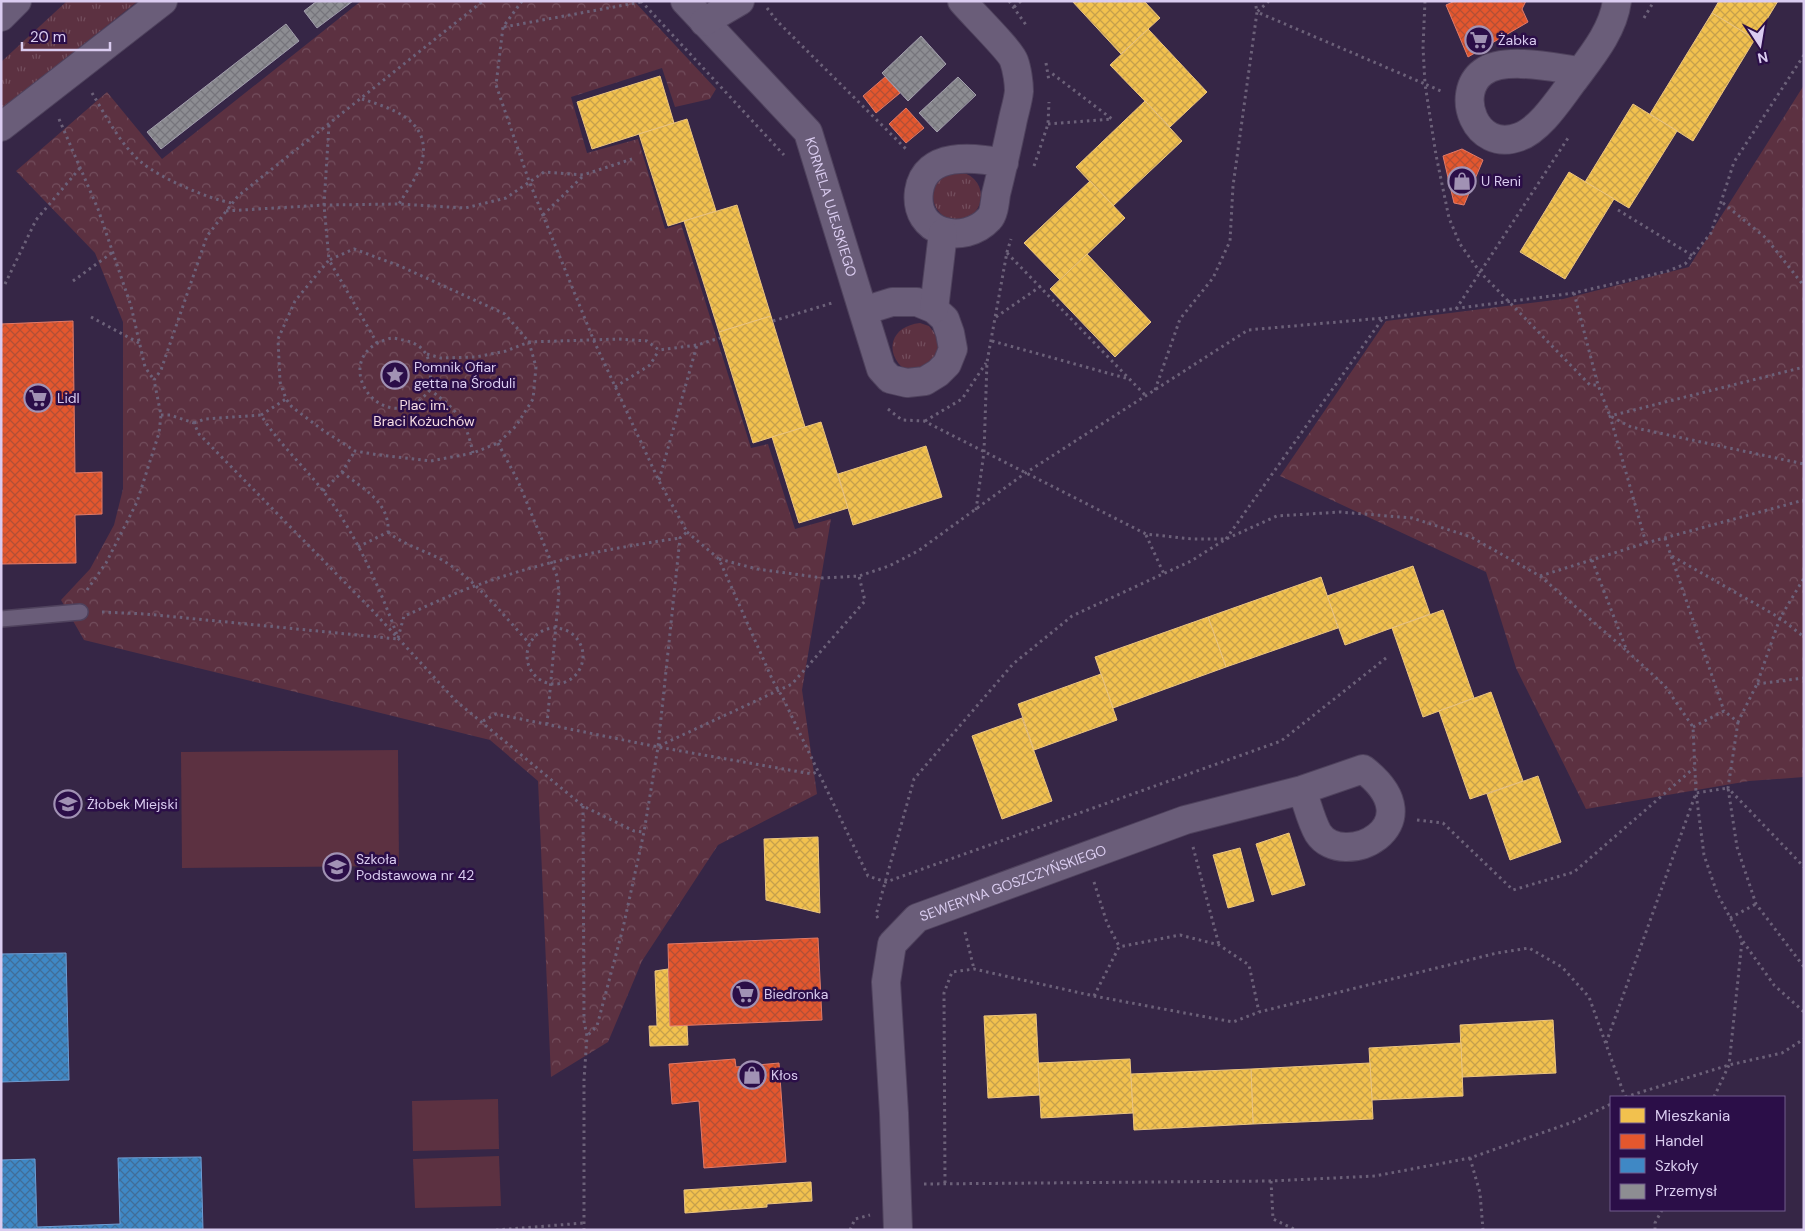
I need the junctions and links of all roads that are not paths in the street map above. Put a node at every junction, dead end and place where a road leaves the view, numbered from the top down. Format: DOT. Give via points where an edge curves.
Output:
graph roads {
  1 [pos="17,1"];
  2 [pos="162,1"];
  3 [pos="685,1"];
  4 [pos="740,1"];
  5 [pos="962,1"];
  6 [pos="1618,1"];
  7 [pos="1,17"];
  8 [pos="704,22"];
  9 [pos="1580,71"];
  10 [pos="1,127"];
  11 [pos="1004,162"];
  12 [pos="943,233"];
  13 [pos="934,309"];
  14 [pos="863,311"];
  15 [pos="80,612"];
  16 [pos="1,618"];
  17 [pos="1302,790"];
  18 [pos="898,1230"];
  1 -- 7 [label="street"];
  2 -- 10 [label="street"];
  3 -- 8 [label="street, KORNELA UJEJSKIEGO"];
  4 -- 8 [label="street"];
  5 -- 11 [label="street" via="1014,59 1019,90"];
  6 -- 9 [label="street" via="1597,48"];
  8 -- 14 [label="street, KORNELA UJEJSKIEGO" via="808,132"];
  9 -- 9 [label="street" via="1541,121 1519,137 1500,139 1486,136 1477,126 1470,97 1472,85 1483,72 1504,64"];
  11 -- 12 [label="street" via="991,218 980,227 960,233"];
  11 -- 12 [label="street" via="960,158 944,161 928,172 923,178 919,204 930,226"];
  12 -- 13 [label="street"];
  13 -- 14 [label="street" via="917,302 892,302"];
  13 -- 14 [label="street, KORNELA UJEJSKIEGO" via="945,319 950,333 953,349 948,364 925,381 907,384 890,378 881,369"];
  15 -- 16 [label="lane"];
  17 -- 17 [label="street, SEWERYNA GOSZCZYŃSKIEGO" via="1363,769 1380,782 1390,800 1392,817 1384,831 1368,843 1353,847 1335,845 1319,834"];
  17 -- 18 [label="street, SEWERYNA GOSZCZYŃSKIEGO" via="1185,820 917,918 892,944 886,982"];
}
